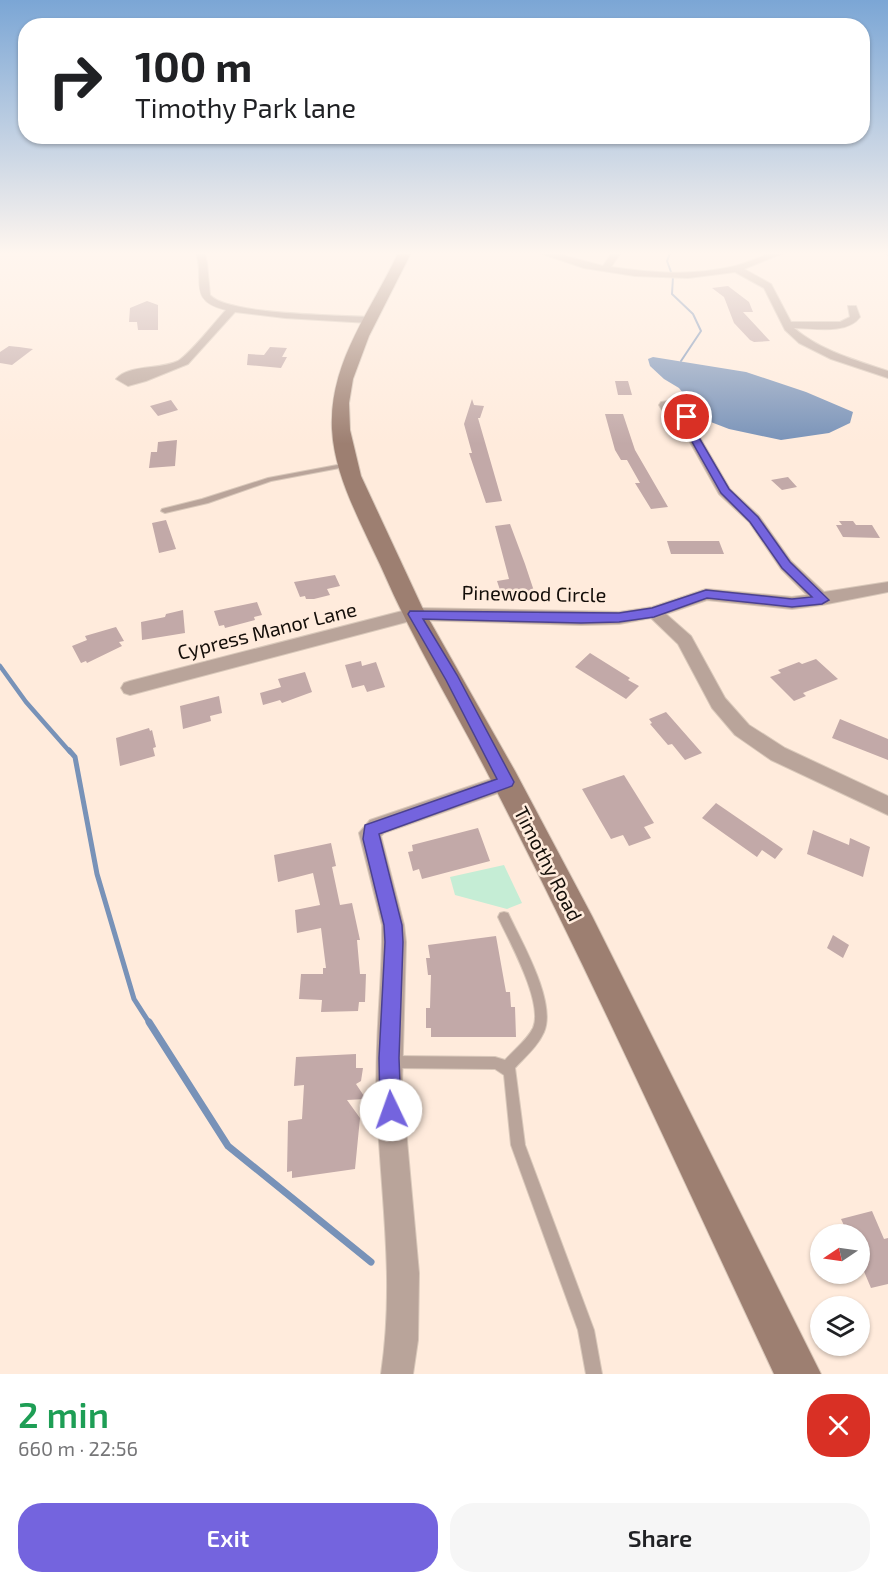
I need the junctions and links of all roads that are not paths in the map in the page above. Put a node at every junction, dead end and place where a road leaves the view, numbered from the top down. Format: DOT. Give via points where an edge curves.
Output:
graph roads {
  1 [pos="226,315"];
  2 [pos="308,315"];
  3 [pos="372,315"];
  4 [pos="782,315"];
  5 [pos="854,315"];
  6 [pos="369,320"];
  7 [pos="787,325"];
  8 [pos="168,369"];
  9 [pos="888,375"];
  10 [pos="686,424"];
  11 [pos="348,465"];
  12 [pos="165,511"];
  13 [pos="888,587"];
  14 [pos="822,600"];
  15 [pos="654,612"];
  16 [pos="414,614"];
  17 [pos="130,688"];
  18 [pos="506,782"];
  19 [pos="888,807"];
  20 [pos="504,917"];
  21 [pos="389,1062"];
  22 [pos="506,1068"];
  23 [pos="397,1374"];
  24 [pos="594,1374"];
  25 [pos="798,1374"];
  1 -- 8 [label="street" via="189,358"];
  2 -- 6 [label="street"];
  3 -- 6 [label="main road, Timothy Road"];
  4 -- 7 [label="street"];
  5 -- 7 [label="street" via="846,324"];
  6 -- 11 [label="main road, Timothy Road" via="343,383 341,433"];
  7 -- 9 [label="street" via="795,335 823,352"];
  10 -- 14 [label="street" via="724,491 754,519 786,565"];
  11 -- 12 [label="lane" via="270,480"];
  11 -- 16 [label="main road, Timothy Road"];
  13 -- 14 [label="street, Pinewood Circle"];
  14 -- 15 [label="street, Pinewood Circle" via="792,603 706,594"];
  15 -- 16 [label="street, Pinewood Circle" via="581,619"];
  15 -- 19 [label="street" via="685,640 718,703 742,730 778,754"];
  16 -- 17 [label="street, Cypress Manor Lane"];
  16 -- 18 [label="main road, Timothy Road"];
  18 -- 21 [label="street" via="371,830 393,925 395,963"];
  18 -- 25 [label="main road, Timothy Road"];
  20 -- 22 [label="lane" via="543,1014 539,1031"];
  21 -- 22 [label="lane" via="495,1063"];
  21 -- 23 [label="street" via="405,1273 404,1327"];
  22 -- 24 [label="lane" via="512,1079 518,1145 586,1330"];
}
